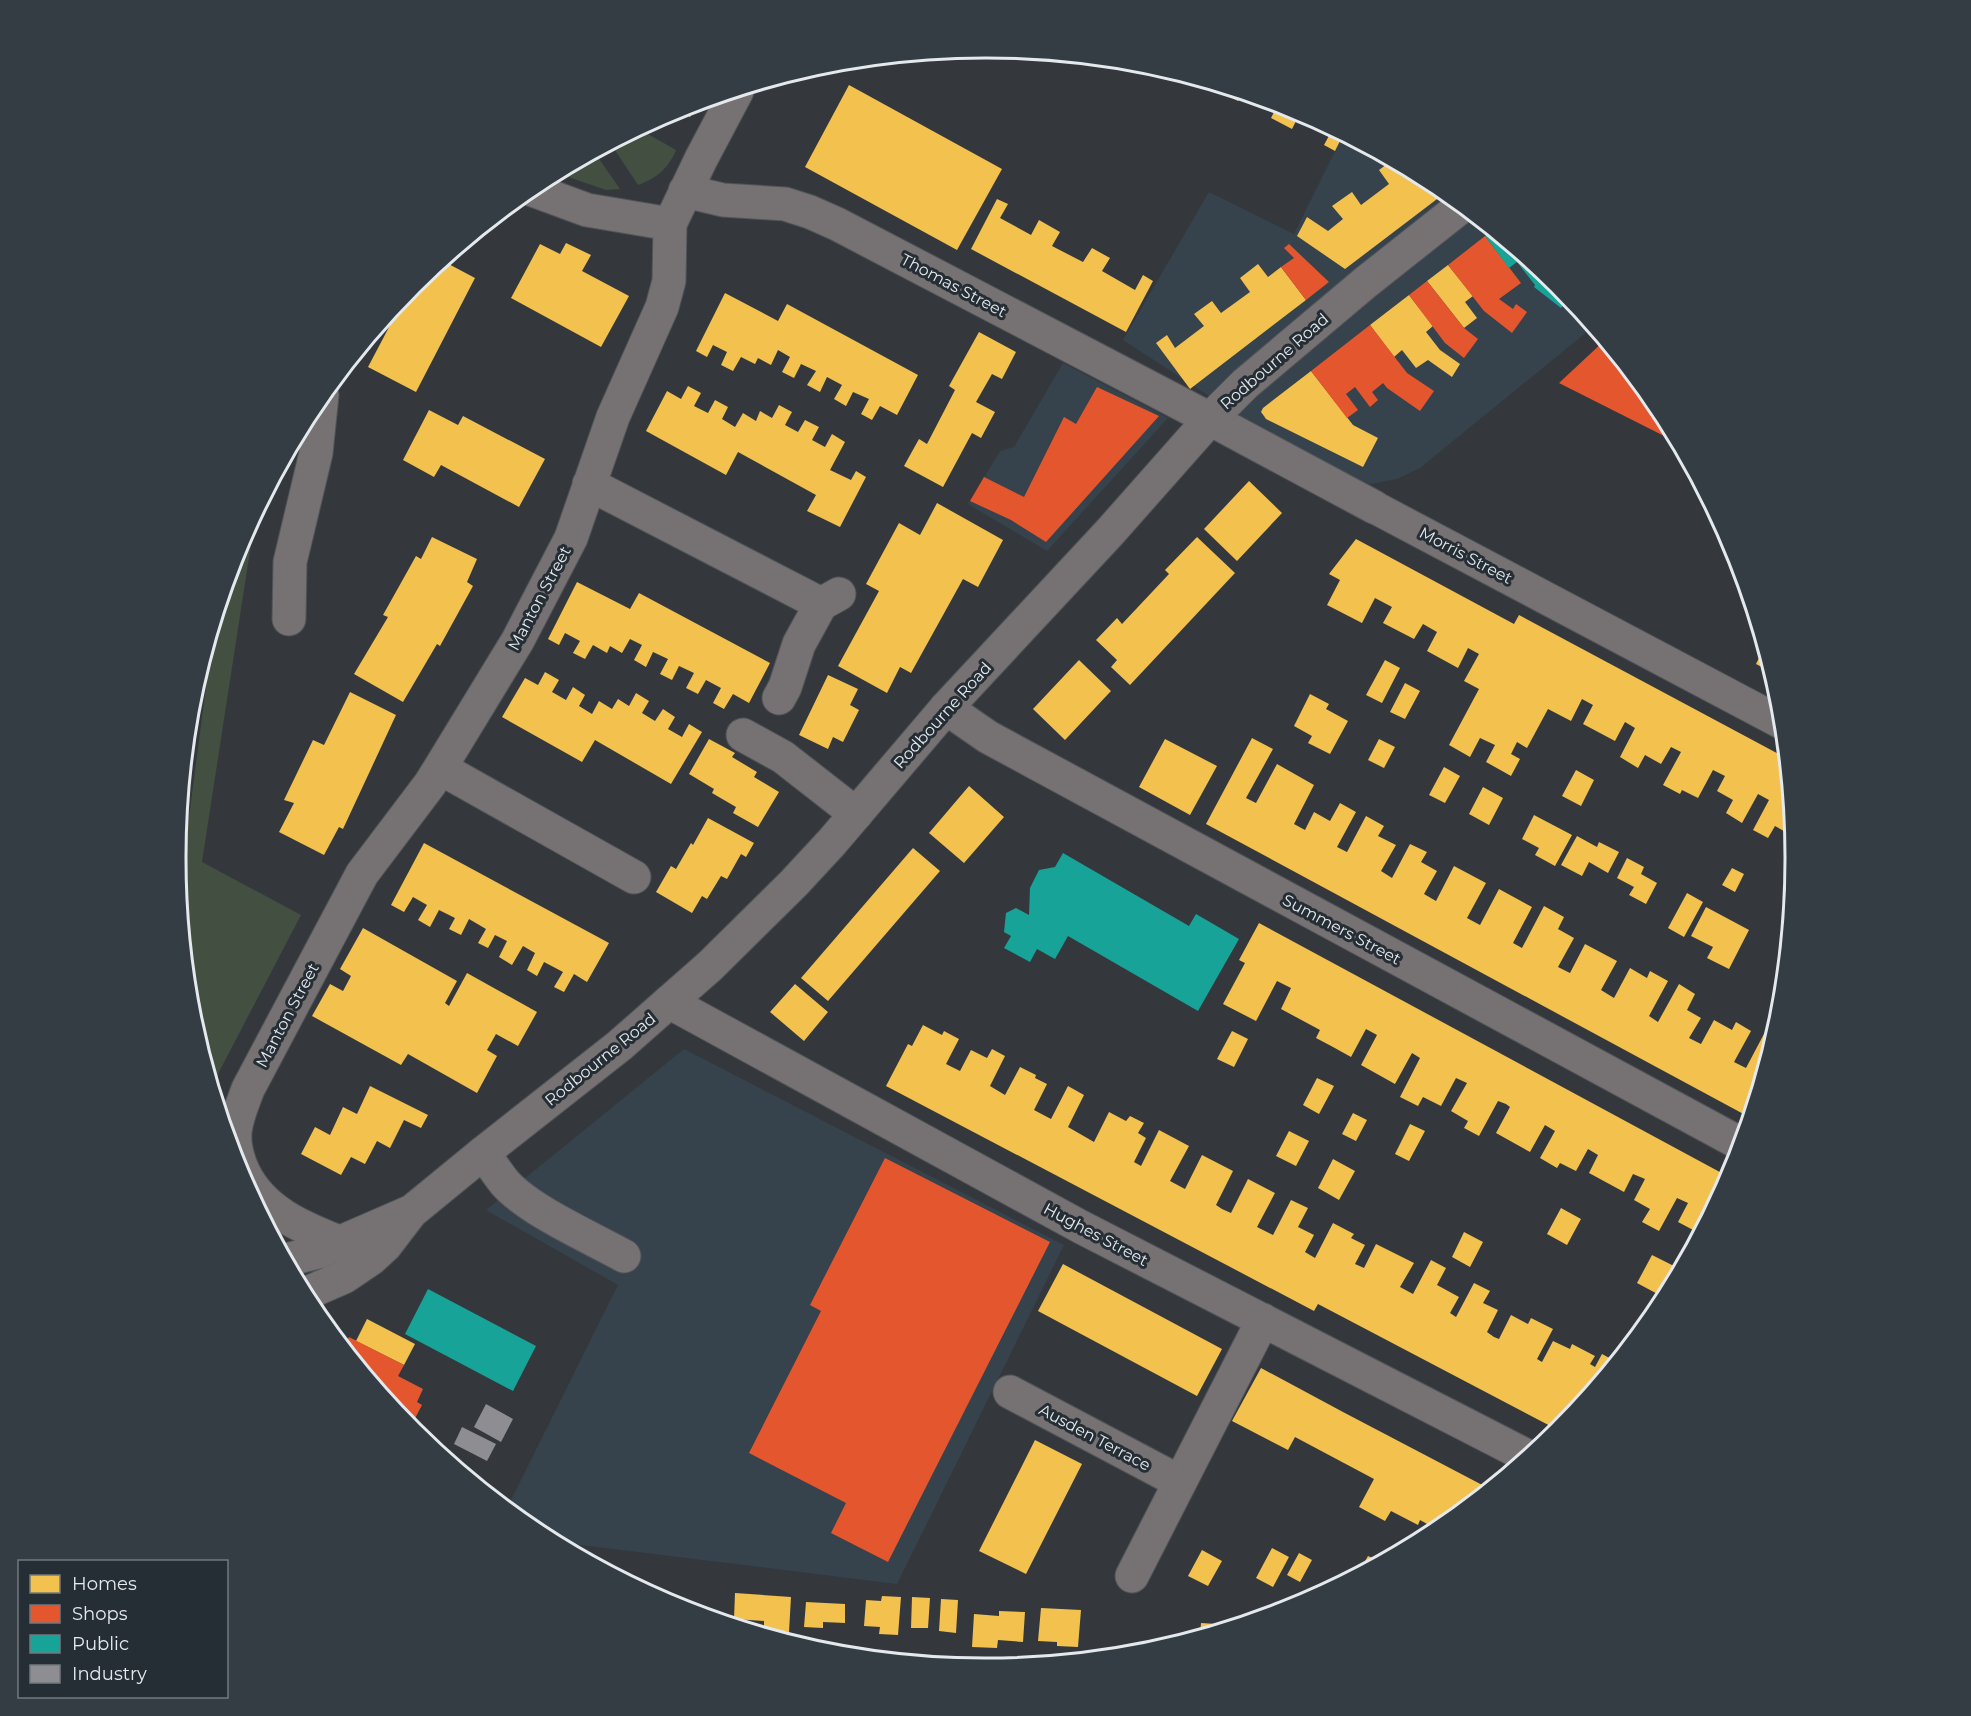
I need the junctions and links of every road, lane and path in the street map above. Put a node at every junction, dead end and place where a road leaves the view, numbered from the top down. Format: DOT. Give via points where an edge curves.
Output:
graph roads {
  1 [pos="732,100"];
  2 [pos="686,192"];
  3 [pos="541,193"];
  4 [pos="1455,211"];
  5 [pos="670,224"];
  6 [pos="320,416"];
  7 [pos="1210,419"];
  8 [pos="589,484"];
  9 [pos="1374,507"];
  10 [pos="289,619"];
  11 [pos="779,698"];
  12 [pos="946,708"];
  13 [pos="1772,717"];
  14 [pos="743,735"];
  15 [pos="440,768"];
  16 [pos="856,814"];
  17 [pos="634,877"];
  18 [pos="669,1002"];
  19 [pos="235,1133"];
  20 [pos="1733,1140"];
  21 [pos="483,1153"];
  22 [pos="263,1201"];
  23 [pos="411,1212"];
  24 [pos="339,1242"];
  25 [pos="624,1256"];
  26 [pos="293,1259"];
  27 [pos="314,1290"];
  28 [pos="1263,1320"];
  29 [pos="1010,1392"];
  30 [pos="1520,1452"];
  31 [pos="1180,1482"];
  32 [pos="1132,1576"];
  1 -- 2 [label="street"];
  2 -- 5 [label="street"];
  2 -- 7 [label="street, Thomas Street" via="723,200 785,204 810,212"];
  3 -- 5 [label="street" via="587,210"];
  4 -- 7 [label="street, Rodbourne Road" via="1253,376"];
  5 -- 8 [label="street, Manton Street" via="669,281 662,307"];
  6 -- 10 [label="street" via="316,453 290,562"];
  7 -- 9 [label="street, Morris Street"];
  7 -- 12 [label="street, Rodbourne Road"];
  8 -- 11 [label="street" via="830,599 799,644"];
  8 -- 15 [label="street, Manton Street" via="572,538 518,640"];
  9 -- 13 [label="street, Morris Street" via="1725,687"];
  12 -- 16 [label="street, Rodbourne Road"];
  12 -- 20 [label="street, Summers Street" via="987,737"];
  14 -- 16 [label="street" via="783,757"];
  15 -- 17 [label="street"];
  15 -- 19 [label="street, Manton Street" via="363,874 248,1089"];
  16 -- 18 [label="street, Rodbourne Road" via="786,891"];
  18 -- 21 [label="street, Rodbourne Road"];
  18 -- 28 [label="street, Hughes Street" via="1081,1227"];
  21 -- 23 [label="street, Rodbourne Road"];
  21 -- 25 [label="street" via="520,1196"];
  22 -- 24 [label="street, Manton Street" via="318,1234"];
  23 -- 24 [label="street, Rodbourne Road"];
  23 -- 27 [label="street, Rodbourne Road" via="372,1258 344,1277"];
  24 -- 26 [label="street, Rodbourne Road"];
  28 -- 30 [label="street, Hughes Street"];
  28 -- 31 [label="street"];
  29 -- 31 [label="street, Ausden Terrace"];
  31 -- 32 [label="street"];
}
